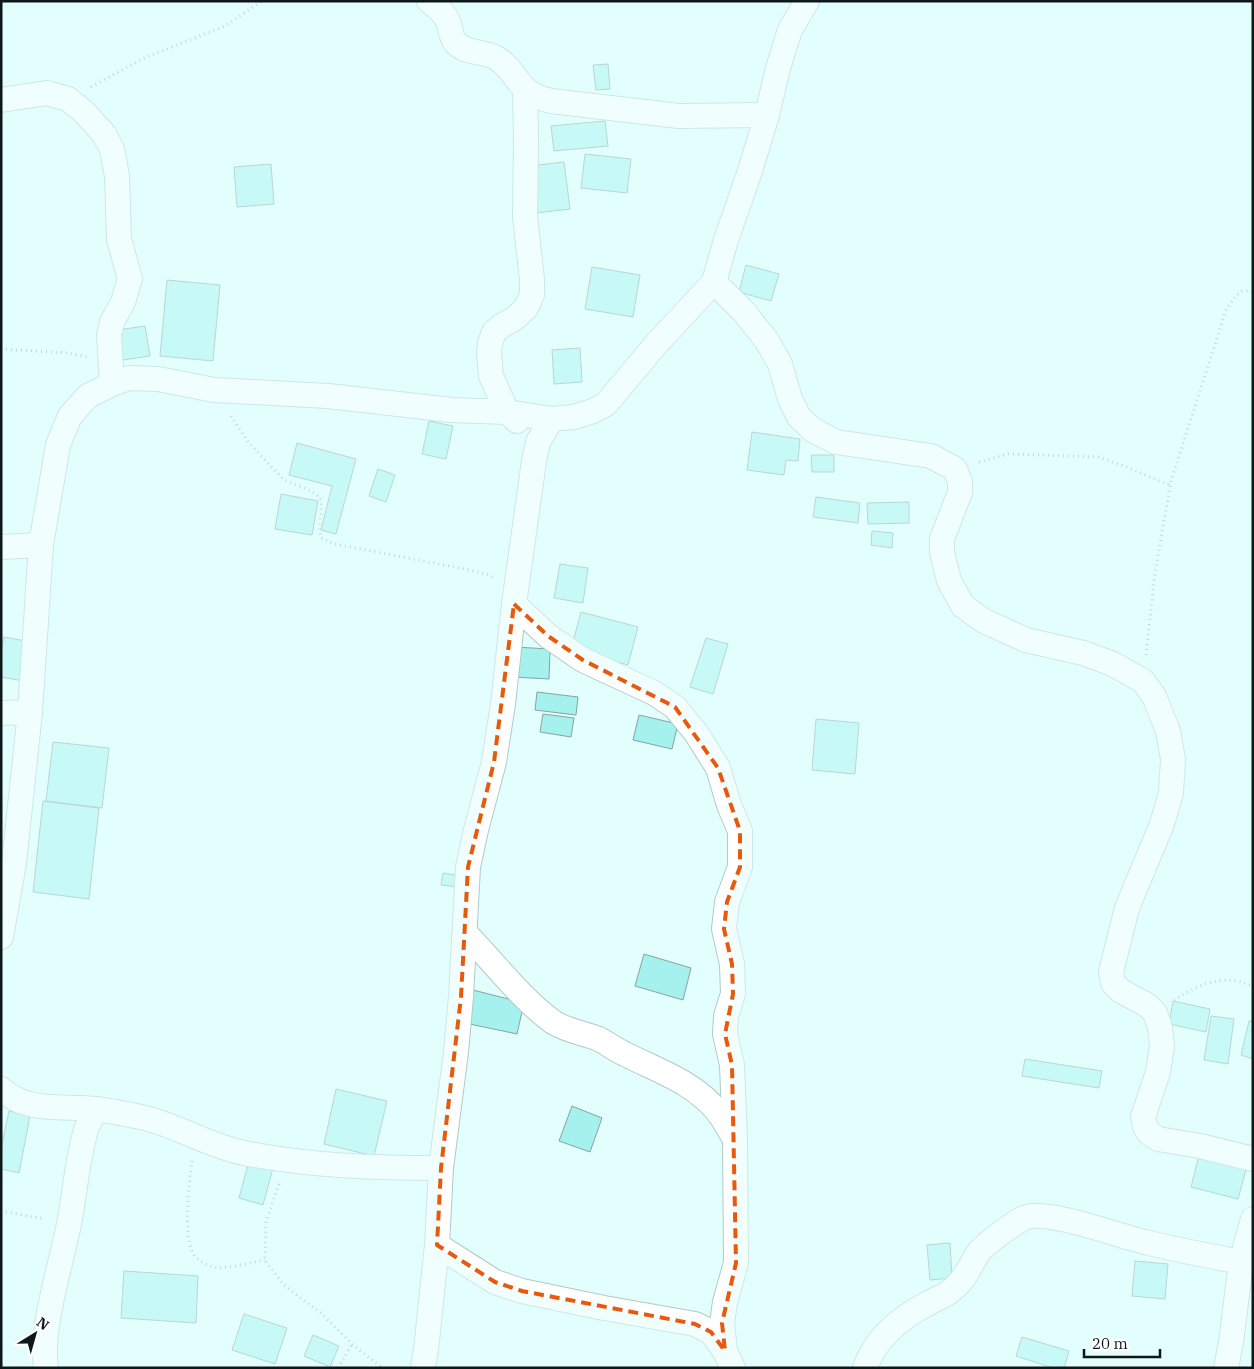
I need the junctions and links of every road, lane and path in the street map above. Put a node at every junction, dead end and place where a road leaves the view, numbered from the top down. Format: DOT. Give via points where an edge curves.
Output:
graph roads {
  1 [pos="262,1"];
  2 [pos="429,1"];
  3 [pos="807,1"];
  4 [pos="524,90"];
  5 [pos="68,99"];
  6 [pos="1,100"];
  7 [pos="767,115"];
  8 [pos="714,282"];
  9 [pos="1253,291"];
  10 [pos="1,349"];
  11 [pos="111,373"];
  12 [pos="214,390"];
  13 [pos="507,412"];
  14 [pos="552,419"];
  15 [pos="538,442"];
  16 [pos="955,469"];
  17 [pos="1172,481"];
  18 [pos="41,545"];
  19 [pos="1,547"];
  20 [pos="514,604"];
  21 [pos="1143,682"];
  22 [pos="30,712"];
  23 [pos="1,713"];
  24 [pos="7,864"];
  25 [pos="465,933"];
  26 [pos="1,937"];
  27 [pos="1253,986"];
  28 [pos="1155,1013"];
  29 [pos="1,1089"];
  30 [pos="89,1115"];
  31 [pos="196,1136"];
  32 [pos="735,1140"];
  33 [pos="288,1160"];
  34 [pos="1253,1160"];
  35 [pos="441,1168"];
  36 [pos="1,1211"];
  37 [pos="1253,1219"];
  38 [pos="69,1224"];
  39 [pos="437,1245"];
  40 [pos="265,1260"];
  41 [pos="1241,1262"];
  42 [pos="352,1344"];
  43 [pos="729,1359"];
  44 [pos="46,1368"];
  45 [pos="338,1368"];
  46 [pos="382,1368"];
  47 [pos="423,1368"];
  48 [pos="865,1368"];
  49 [pos="1226,1368"];
  1 -- 5 [label="path" via="225,26 142,59"];
  2 -- 4 [label="street" via="445,14 452,36 461,48 497,58"];
  3 -- 7 [label="street" via="790,30"];
  4 -- 7 [label="street" via="536,98 551,101 679,116"];
  4 -- 13 [label="street" via="525,216 532,294 526,308 514,320 500,326 490,343 491,376"];
  5 -- 6 [label="street" via="47,93"];
  5 -- 11 [label="street" via="104,134 112,149 117,176 119,239 130,279 109,335"];
  7 -- 8 [label="street"];
  8 -- 14 [label="street" via="606,404 574,417"];
  8 -- 16 [label="street" via="767,341 780,364 790,399 800,417 813,430 836,442 930,456"];
  9 -- 17 [label="path" via="1242,291 1226,310"];
  10 -- 11 [label="path" via="69,353"];
  11 -- 12 [label="street"];
  11 -- 18 [label="street" via="70,416 58,445"];
  12 -- 13 [label="street" via="328,396 451,410"];
  12 -- 20 [label="path" via="248,442 267,464 284,480 320,497 322,506 318,528 322,538 335,544 490,575 504,586"];
  13 -- 14 [label="street"];
  13 -- 15 [label="street"];
  14 -- 15 [label="street"];
  15 -- 20 [label="street"];
  16 -- 17 [label="path" via="1008,454 1083,456 1098,457 1168,484"];
  16 -- 21 [label="street" via="960,492 942,539 942,552 949,581 964,606 984,621 1026,640 1083,653 1113,664"];
  17 -- 21 [label="path" via="1155,573"];
  18 -- 19 [label="street"];
  18 -- 22 [label="street"];
  20 -- 25 [label="street" via="494,762 468,867"];
  20 -- 32 [label="street" via="548,636 583,660 654,693 675,707 718,768 740,831 740,867 727,902 724,929 732,964 733,994 726,1016 725,1034 732,1065"];
  21 -- 28 [label="street" via="1154,696 1168,731 1173,759 1171,793 1162,824 1127,908 1111,972 1113,983 1120,991 1143,1002"];
  22 -- 23 [label="street"];
  22 -- 24 [label="street"];
  24 -- 26 [label="street"];
  25 -- 32 [label="street" via="519,991 554,1022 601,1040 682,1082 718,1112"];
  25 -- 35 [label="street" via="456,1052"];
  27 -- 28 [label="path" via="1224,979 1208,983"];
  28 -- 34 [label="street" via="1162,1046 1158,1072 1143,1117 1149,1133 1158,1139"];
  29 -- 30 [label="street" via="33,1105"];
  30 -- 31 [label="street" via="141,1117"];
  30 -- 38 [label="street"];
  31 -- 33 [label="street" via="235,1150"];
  31 -- 40 [label="path" via="189,1182 190,1245 194,1255 218,1268"];
  32 -- 43 [label="street" via="736,1263 722,1323"];
  33 -- 35 [label="street" via="389,1168"];
  33 -- 40 [label="path" via="266,1222"];
  35 -- 39 [label="street"];
  36 -- 38 [label="path"];
  37 -- 41 [label="street"];
  38 -- 44 [label="street" via="49,1314 44,1356"];
  39 -- 43 [label="street" via="495,1282 522,1291 695,1324 711,1332"];
  39 -- 47 [label="street"];
  40 -- 42 [label="path" via="284,1285 322,1314"];
  41 -- 48 [label="street" via="1197,1255 1037,1214 1023,1218 984,1246 964,1278 952,1290 901,1319 881,1339"];
  41 -- 49 [label="street"];
  42 -- 45 [label="path"];
  42 -- 46 [label="path"];
}
